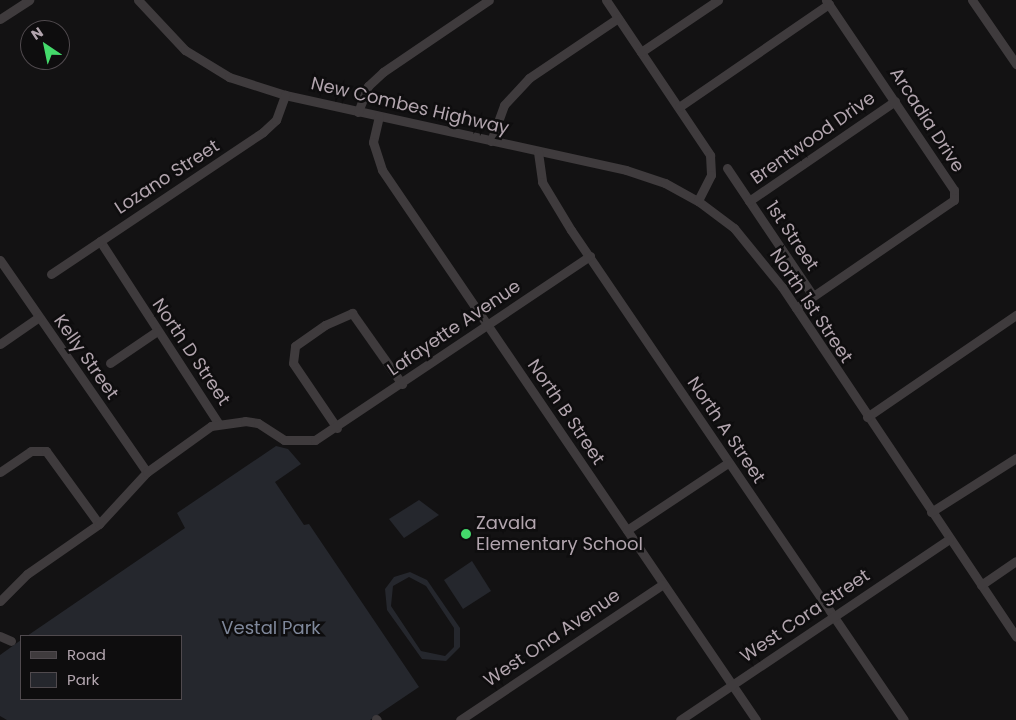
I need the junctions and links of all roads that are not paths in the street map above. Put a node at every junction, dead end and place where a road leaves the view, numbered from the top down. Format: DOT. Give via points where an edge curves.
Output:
graph roads {
  1 [pos="29,0"];
  2 [pos="138,0"];
  3 [pos="489,0"];
  4 [pos="606,0"];
  5 [pos="718,0"];
  6 [pos="972,0"];
  7 [pos="828,2"];
  8 [pos="618,18"];
  9 [pos="0,19"];
  10 [pos="641,52"];
  11 [pos="1016,64"];
  12 [pos="285,95"];
  13 [pos="895,101"];
  14 [pos="679,107"];
  15 [pos="358,112"];
  16 [pos="379,116"];
  17 [pos="491,141"];
  18 [pos="538,152"];
  19 [pos="727,168"];
  20 [pos="698,201"];
  21 [pos="749,201"];
  22 [pos="100,241"];
  23 [pos="590,256"];
  24 [pos="0,260"];
  25 [pos="51,274"];
  26 [pos="813,296"];
  27 [pos="796,308"];
  28 [pos="1016,315"];
  29 [pos="39,318"];
  30 [pos="488,325"];
  31 [pos="157,332"];
  32 [pos="0,344"];
  33 [pos="110,363"];
  34 [pos="402,384"];
  35 [pos="867,417"];
  36 [pos="219,424"];
  37 [pos="337,428"];
  38 [pos="1016,458"];
  39 [pos="728,463"];
  40 [pos="0,472"];
  41 [pos="147,472"];
  42 [pos="931,512"];
  43 [pos="99,524"];
  44 [pos="627,530"];
  45 [pos="949,539"];
  46 [pos="1016,561"];
  47 [pos="663,584"];
  48 [pos="980,585"];
  49 [pos="0,601"];
  50 [pos="834,616"];
  51 [pos="0,636"];
  52 [pos="1016,636"];
  53 [pos="11,641"];
  54 [pos="732,685"];
  55 [pos="902,719"];
  56 [pos="460,720"];
  57 [pos="680,720"];
  58 [pos="756,720"];
  1 -- 9 [label="street"];
  2 -- 12 [label="street, New Combes Highway" via="185,50 229,77"];
  3 -- 15 [label="street" via="379,75 366,89"];
  4 -- 8 [label="street"];
  5 -- 10 [label="street"];
  6 -- 11 [label="street"];
  7 -- 13 [label="street, Arcadia Drive"];
  7 -- 14 [label="street"];
  8 -- 10 [label="street"];
  8 -- 17 [label="street" via="529,78 504,105"];
  10 -- 14 [label="street"];
  12 -- 15 [label="street, New Combes Highway"];
  12 -- 22 [label="street, Lozano Street" via="276,120 263,132"];
  13 -- 21 [label="street, Brentwood Drive"];
  13 -- 26 [label="street, Arcadia Drive" via="954,190 954,200"];
  14 -- 20 [label="street" via="712,160 711,175"];
  15 -- 16 [label="street, New Combes Highway"];
  16 -- 17 [label="street, New Combes Highway"];
  16 -- 30 [label="street, North B Street" via="373,142 382,170"];
  17 -- 18 [label="street, New Combes Highway"];
  18 -- 20 [label="street, New Combes Highway" via="639,173"];
  18 -- 23 [label="street, North A Street" via="542,182"];
  19 -- 21 [label="street, 1st Street"];
  20 -- 27 [label="street, North 1st Street" via="734,228"];
  21 -- 26 [label="street, 1st Street"];
  22 -- 25 [label="street, Lozano Street"];
  22 -- 31 [label="street, North D Street"];
  23 -- 30 [label="street, Lafayette Avenue"];
  23 -- 39 [label="street, North A Street"];
  24 -- 29 [label="street, Kelly Street"];
  26 -- 27 [label="street, Arcadia Drive"];
  27 -- 35 [label="street, North 1st Street"];
  28 -- 35 [label="street"];
  29 -- 32 [label="street"];
  29 -- 41 [label="street, Kelly Street"];
  30 -- 34 [label="street, Lafayette Avenue"];
  30 -- 44 [label="street, North B Street"];
  31 -- 33 [label="street"];
  31 -- 36 [label="street, North D Street"];
  34 -- 37 [label="street, Lafayette Avenue"];
  34 -- 37 [label="street" via="352,313 325,325 295,346 293,363"];
  35 -- 42 [label="street, North 1st Street"];
  36 -- 37 [label="street, North D Street" via="258,423 276,437 299,443"];
  36 -- 41 [label="street"];
  38 -- 42 [label="street"];
  39 -- 44 [label="street"];
  39 -- 50 [label="street, North A Street"];
  40 -- 43 [label="street" via="31,451 46,451"];
  41 -- 43 [label="street"];
  42 -- 45 [label="street, North 1st Street"];
  43 -- 49 [label="street" via="20,580"];
  44 -- 47 [label="street, North B Street"];
  45 -- 48 [label="street, North 1st Street"];
  45 -- 50 [label="street, West Cora Street"];
  46 -- 48 [label="street"];
  47 -- 54 [label="street, North B Street"];
  47 -- 56 [label="street, West Ona Avenue"];
  48 -- 52 [label="street, North 1st Street"];
  50 -- 54 [label="street, West Cora Street"];
  50 -- 55 [label="street, North A Street"];
  51 -- 53 [label="street"];
  54 -- 57 [label="street, West Cora Street"];
  54 -- 58 [label="street, North B Street"];
}
